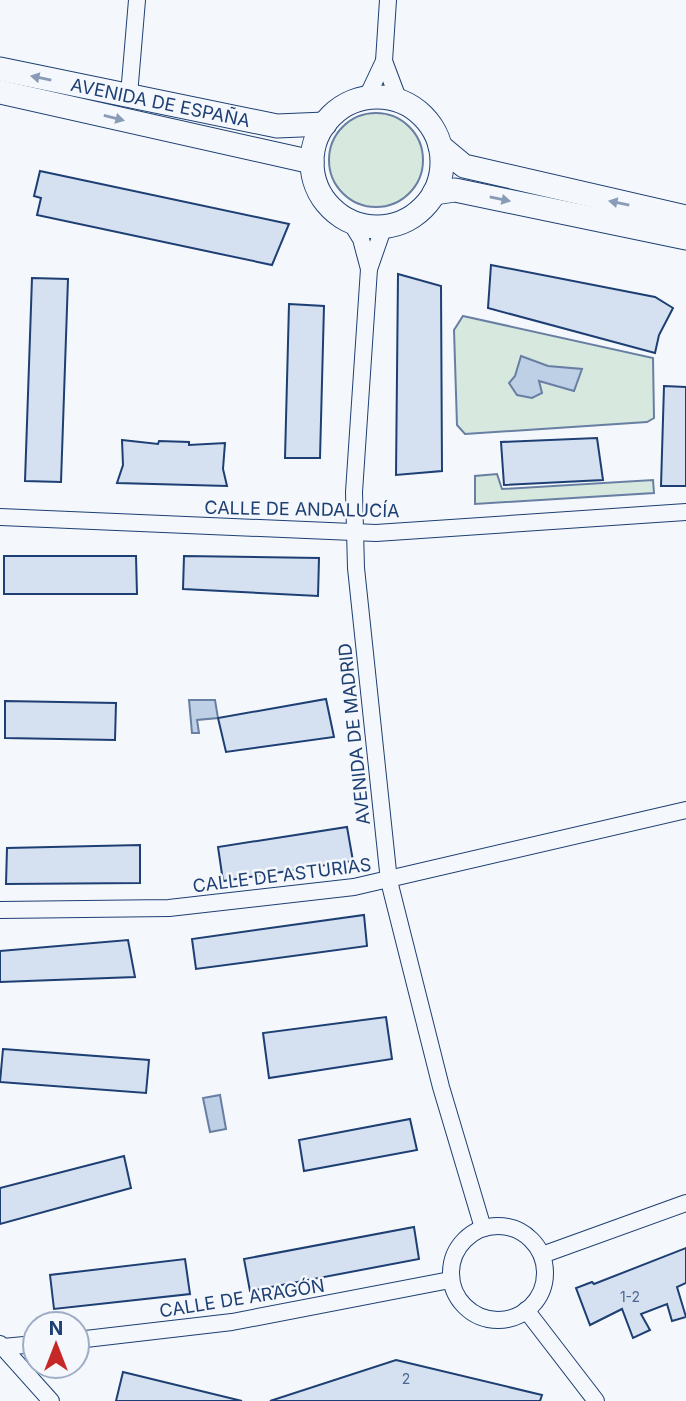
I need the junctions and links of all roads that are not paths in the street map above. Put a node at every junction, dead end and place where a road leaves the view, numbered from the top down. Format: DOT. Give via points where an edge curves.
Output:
graph roads {
  1 [pos="137,0"];
  2 [pos="388,0"];
  3 [pos="384,61"];
  4 [pos="0,69"];
  5 [pos="0,92"];
  6 [pos="129,95"];
  7 [pos="367,97"];
  8 [pos="399,101"];
  9 [pos="325,124"];
  10 [pos="440,146"];
  11 [pos="312,162"];
  12 [pos="434,193"];
  13 [pos="686,217"];
  14 [pos="350,221"];
  15 [pos="384,226"];
  16 [pos="686,238"];
  17 [pos="369,269"];
  18 [pos="686,512"];
  19 [pos="0,517"];
  20 [pos="355,533"];
  21 [pos="686,810"];
  22 [pos="389,881"];
  23 [pos="0,910"];
  24 [pos="686,1203"];
  25 [pos="483,1228"];
  26 [pos="542,1255"];
  27 [pos="450,1280"];
  28 [pos="526,1310"];
  29 [pos="91,1338"];
  30 [pos="21,1345"];
  31 [pos="1,1346"];
  32 [pos="51,1401"];
  33 [pos="596,1401"];
  1 -- 6 [label="street"];
  2 -- 3 [label="street"];
  3 -- 7 [label="street"];
  3 -- 8 [label="street"];
  6 -- 4 [label="street, AVENIDA DE ESPAÑA, one-way"];
  5 -- 11 [label="street, AVENIDA DE ESPAÑA, one-way"];
  6 -- 9 [label="street, AVENIDA DE ESPAÑA" via="277,126"];
  7 -- 8 [label="street"];
  7 -- 9 [label="street" via="345,105"];
  8 -- 10 [label="street" via="418,111"];
  9 -- 11 [label="street" via="314,145"];
  10 -- 12 [label="street" via="442,162"];
  13 -- 10 [label="street, one-way" via="464,166"];
  11 -- 14 [label="street" via="324,201"];
  12 -- 15 [label="street" via="411,217"];
  12 -- 16 [label="street, one-way" via="455,190"];
  14 -- 15 [label="street"];
  14 -- 17 [label="street" via="361,239"];
  15 -- 17 [label="street, AVENIDA DE MADRID"];
  17 -- 20 [label="street, AVENIDA DE MADRID"];
  18 -- 20 [label="street, CALLE DE ANDALUCÍA"];
  19 -- 20 [label="street, CALLE DE ANDALUCÍA"];
  20 -- 22 [label="street, AVENIDA DE MADRID"];
  21 -- 22 [label="street, CALLE DE ASTURIAS"];
  22 -- 23 [label="street, CALLE DE ASTURIAS" via="169,908"];
  22 -- 25 [label="street, AVENIDA DE MADRID" via="441,1087"];
  24 -- 26 [label="street"];
  25 -- 26 [label="street" via="497,1225 526,1234"];
  25 -- 27 [label="street" via="458,1247"];
  26 -- 28 [label="street" via="543,1286"];
  27 -- 28 [label="street" via="476,1314 506,1319"];
  27 -- 29 [label="street, CALLE DE ARAGÓN" via="232,1322"];
  28 -- 33 [label="street"];
  30 -- 31 [label="street"];
  31 -- 32 [label="street"];
}
